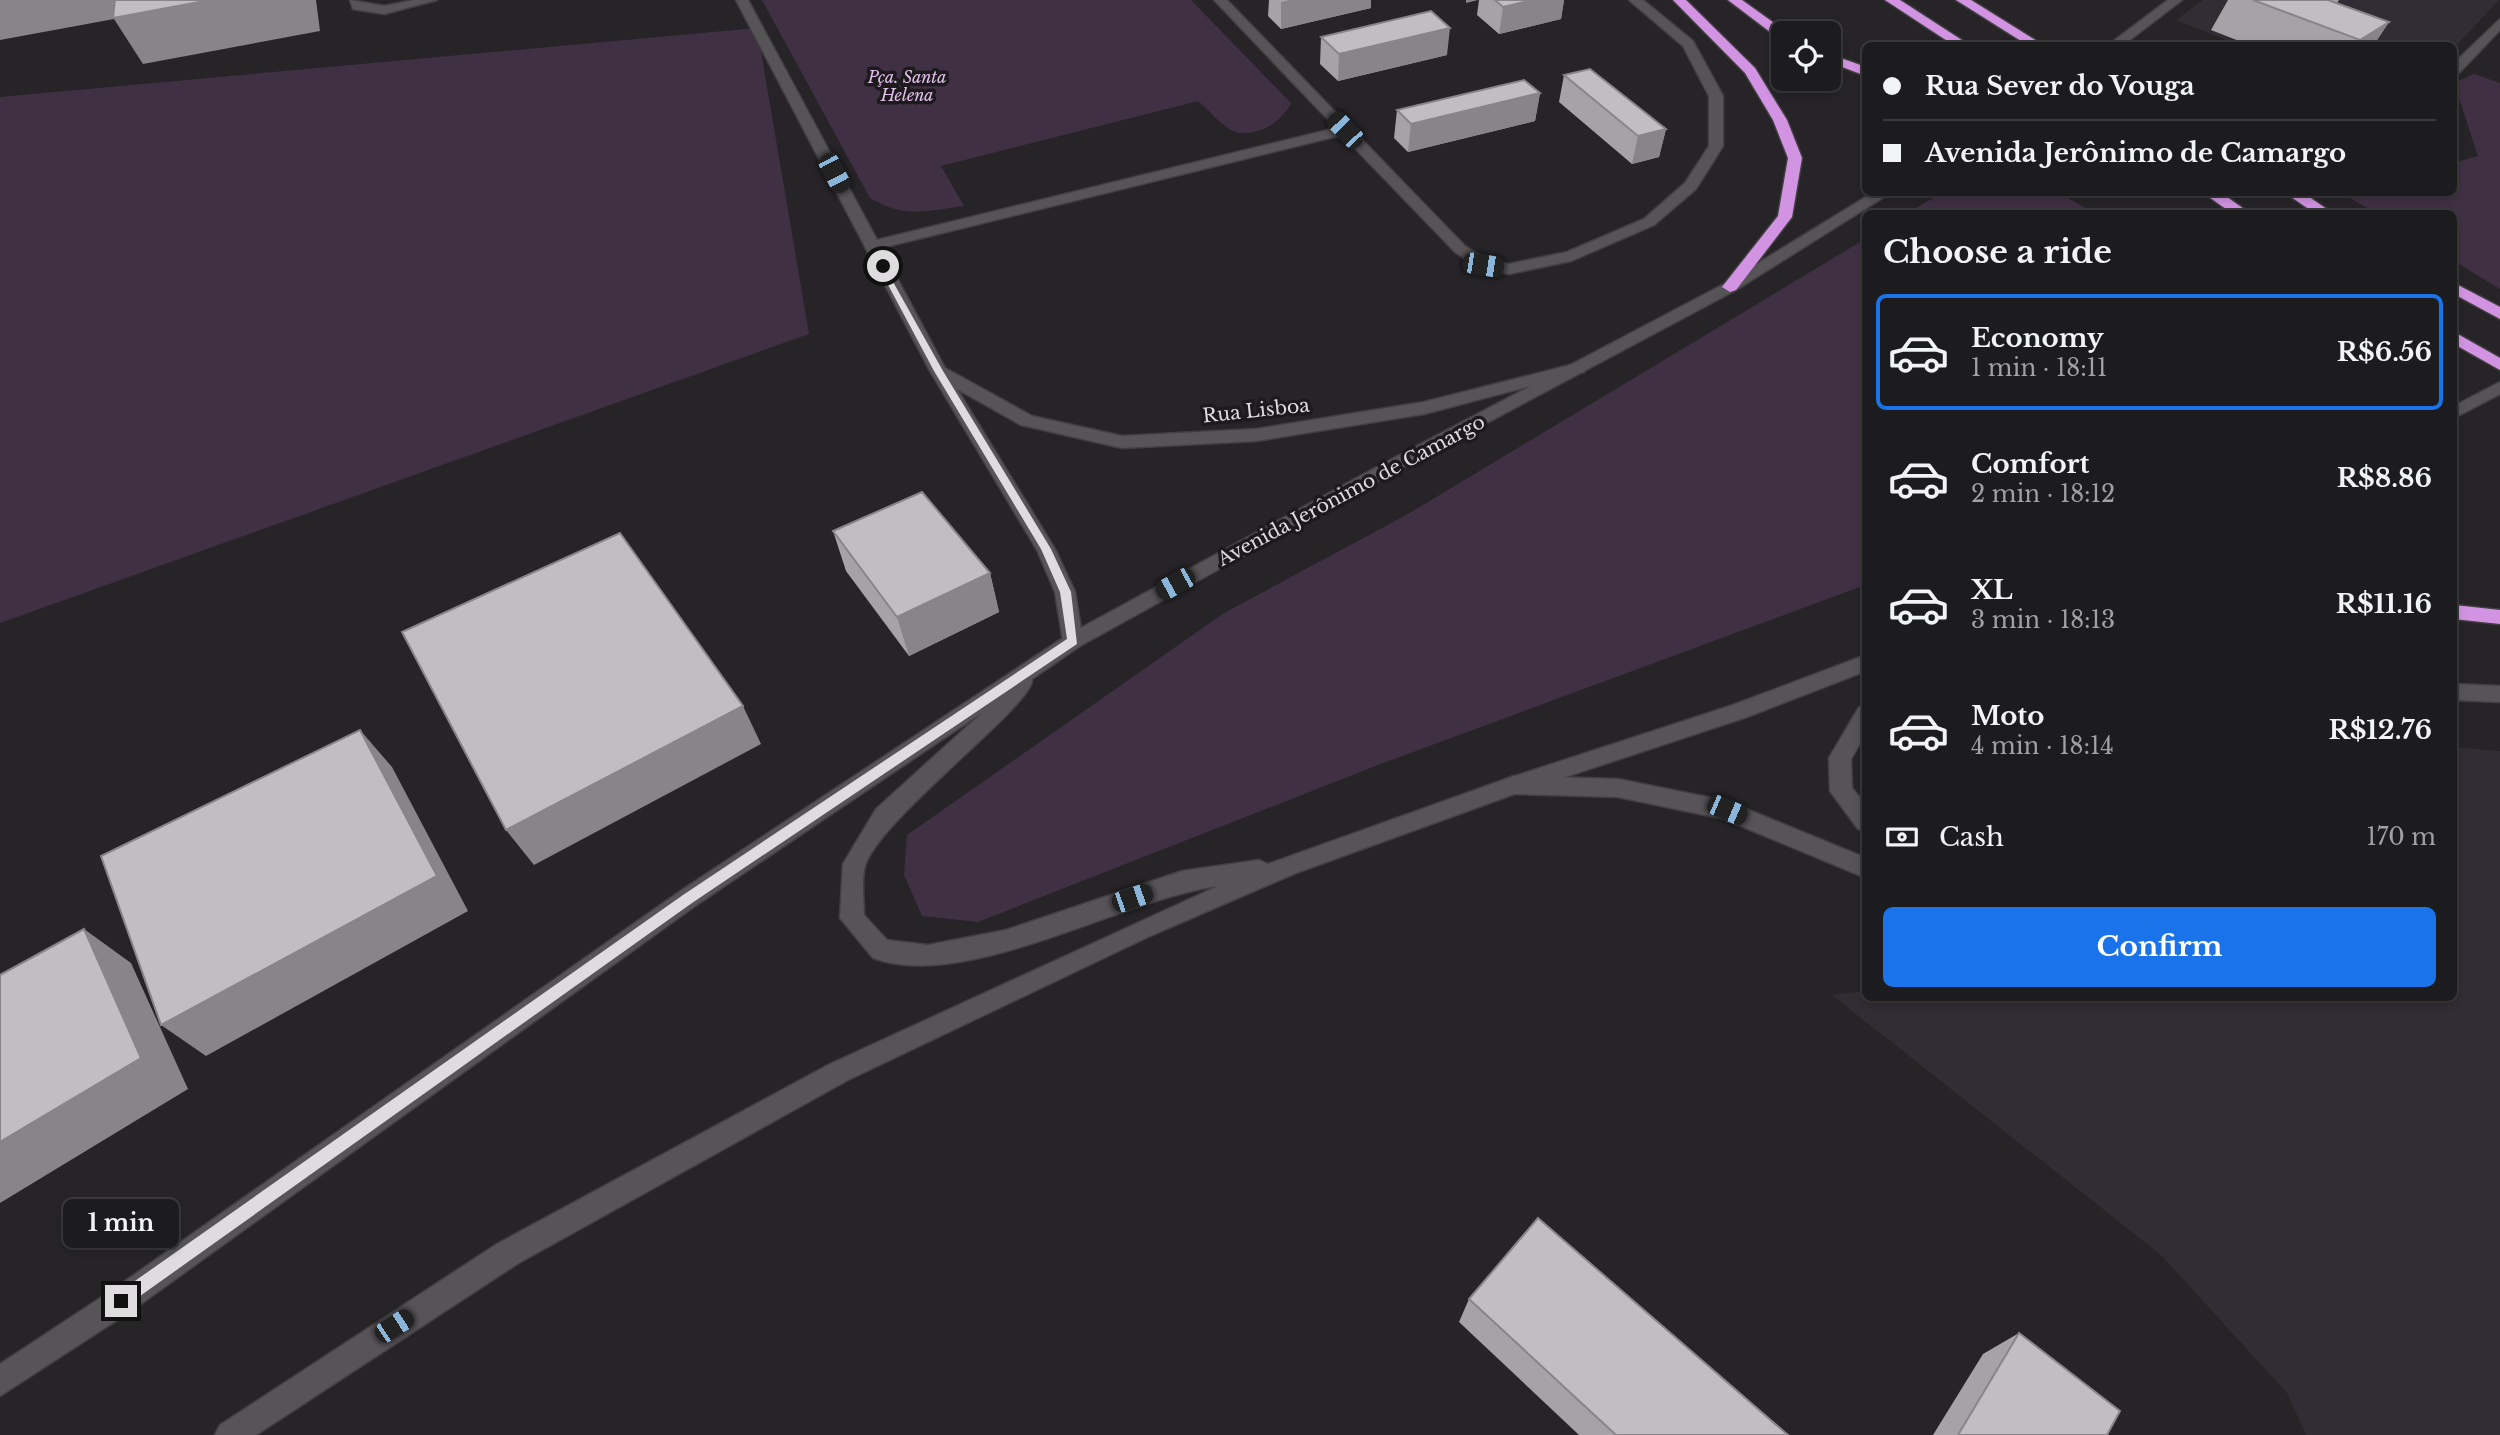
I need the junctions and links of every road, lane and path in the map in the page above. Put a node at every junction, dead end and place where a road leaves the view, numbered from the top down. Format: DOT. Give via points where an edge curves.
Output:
graph roads {
  1 [pos="356,0"];
  2 [pos="431,0"];
  3 [pos="743,0"];
  4 [pos="1220,0"];
  5 [pos="1635,0"];
  6 [pos="1679,0"];
  7 [pos="1734,0"];
  8 [pos="1891,0"];
  9 [pos="1962,0"];
  10 [pos="2176,0"];
  11 [pos="1771,26"];
  12 [pos="2498,30"];
  13 [pos="1959,42"];
  14 [pos="2032,42"];
  15 [pos="2118,42"];
  16 [pos="1841,63"];
  17 [pos="2457,68"];
  18 [pos="1862,70"];
  19 [pos="1345,130"];
  20 [pos="1878,196"];
  21 [pos="2215,196"];
  22 [pos="2297,196"];
  23 [pos="2237,210"];
  24 [pos="2320,210"];
  25 [pos="872,246"];
  26 [pos="1730,287"];
  27 [pos="2457,290"];
  28 [pos="2500,314"];
  29 [pos="2457,339"];
  30 [pos="2500,365"];
  31 [pos="1586,366"];
  32 [pos="938,371"];
  33 [pos="2500,387"];
  34 [pos="2457,411"];
  35 [pos="2457,612"];
  36 [pos="2500,617"];
  37 [pos="1073,641"];
  38 [pos="1041,662"];
  39 [pos="1862,665"];
  40 [pos="2457,692"];
  41 [pos="2500,694"];
  42 [pos="1862,720"];
  43 [pos="1514,785"];
  44 [pos="1862,817"];
  45 [pos="1288,866"];
  46 [pos="1862,866"];
  47 [pos="121,1301"];
  48 [pos="0,1381"];
  49 [pos="0,1391"];
  50 [pos="230,1435"];
  1 -- 2 [label="street" via="357,6 384,10"];
  3 -- 25 [label="street"];
  4 -- 19 [label="street"];
  5 -- 19 [label="street" via="1688,44 1716,96 1716,146 1691,186 1649,222 1571,256 1509,269 1483,265 1460,249"];
  6 -- 26 [label="highway" via="1750,71 1780,120 1795,158 1785,217"];
  7 -- 11 [label="highway"];
  8 -- 13 [label="highway"];
  9 -- 14 [label="highway"];
  10 -- 15 [label="street"];
  12 -- 17 [label="street"];
  16 -- 18 [label="highway"];
  19 -- 25 [label="street"];
  20 -- 26 [label="street, Avenida Jerônimo de Camargo"];
  21 -- 23 [label="highway"];
  22 -- 24 [label="highway"];
  25 -- 32 [label="street"];
  26 -- 31 [label="street, Avenida Jerônimo de Camargo"];
  27 -- 28 [label="highway"];
  29 -- 30 [label="highway"];
  31 -- 32 [label="street, Rua Lisboa" via="1424,408 1256,435 1122,442 1027,421"];
  31 -- 37 [label="street, Avenida Jerônimo de Camargo" via="1371,477"];
  32 -- 37 [label="street" via="1046,549 1065,592"];
  33 -- 34 [label="street"];
  35 -- 36 [label="highway"];
  37 -- 38 [label="street, Avenida Jerônimo de Camargo"];
  38 -- 45 [label="street" via="1001,708 884,816 854,864 852,918 881,950 928,956 1006,941 1182,881"];
  38 -- 47 [label="street, Avenida Jerônimo de Camargo" via="687,899"];
  39 -- 43 [label="street" via="1740,711"];
  40 -- 41 [label="street"];
  42 -- 44 [label="street" via="1840,758 1841,791"];
  43 -- 45 [label="street"];
  43 -- 46 [label="street" via="1618,788 1727,810"];
  45 -- 50 [label="street" via="1142,929 839,1072 507,1254"];
  47 -- 48 [label="street, Avenida Jerônimo de Camargo"];
  47 -- 49 [label="street"];
}
